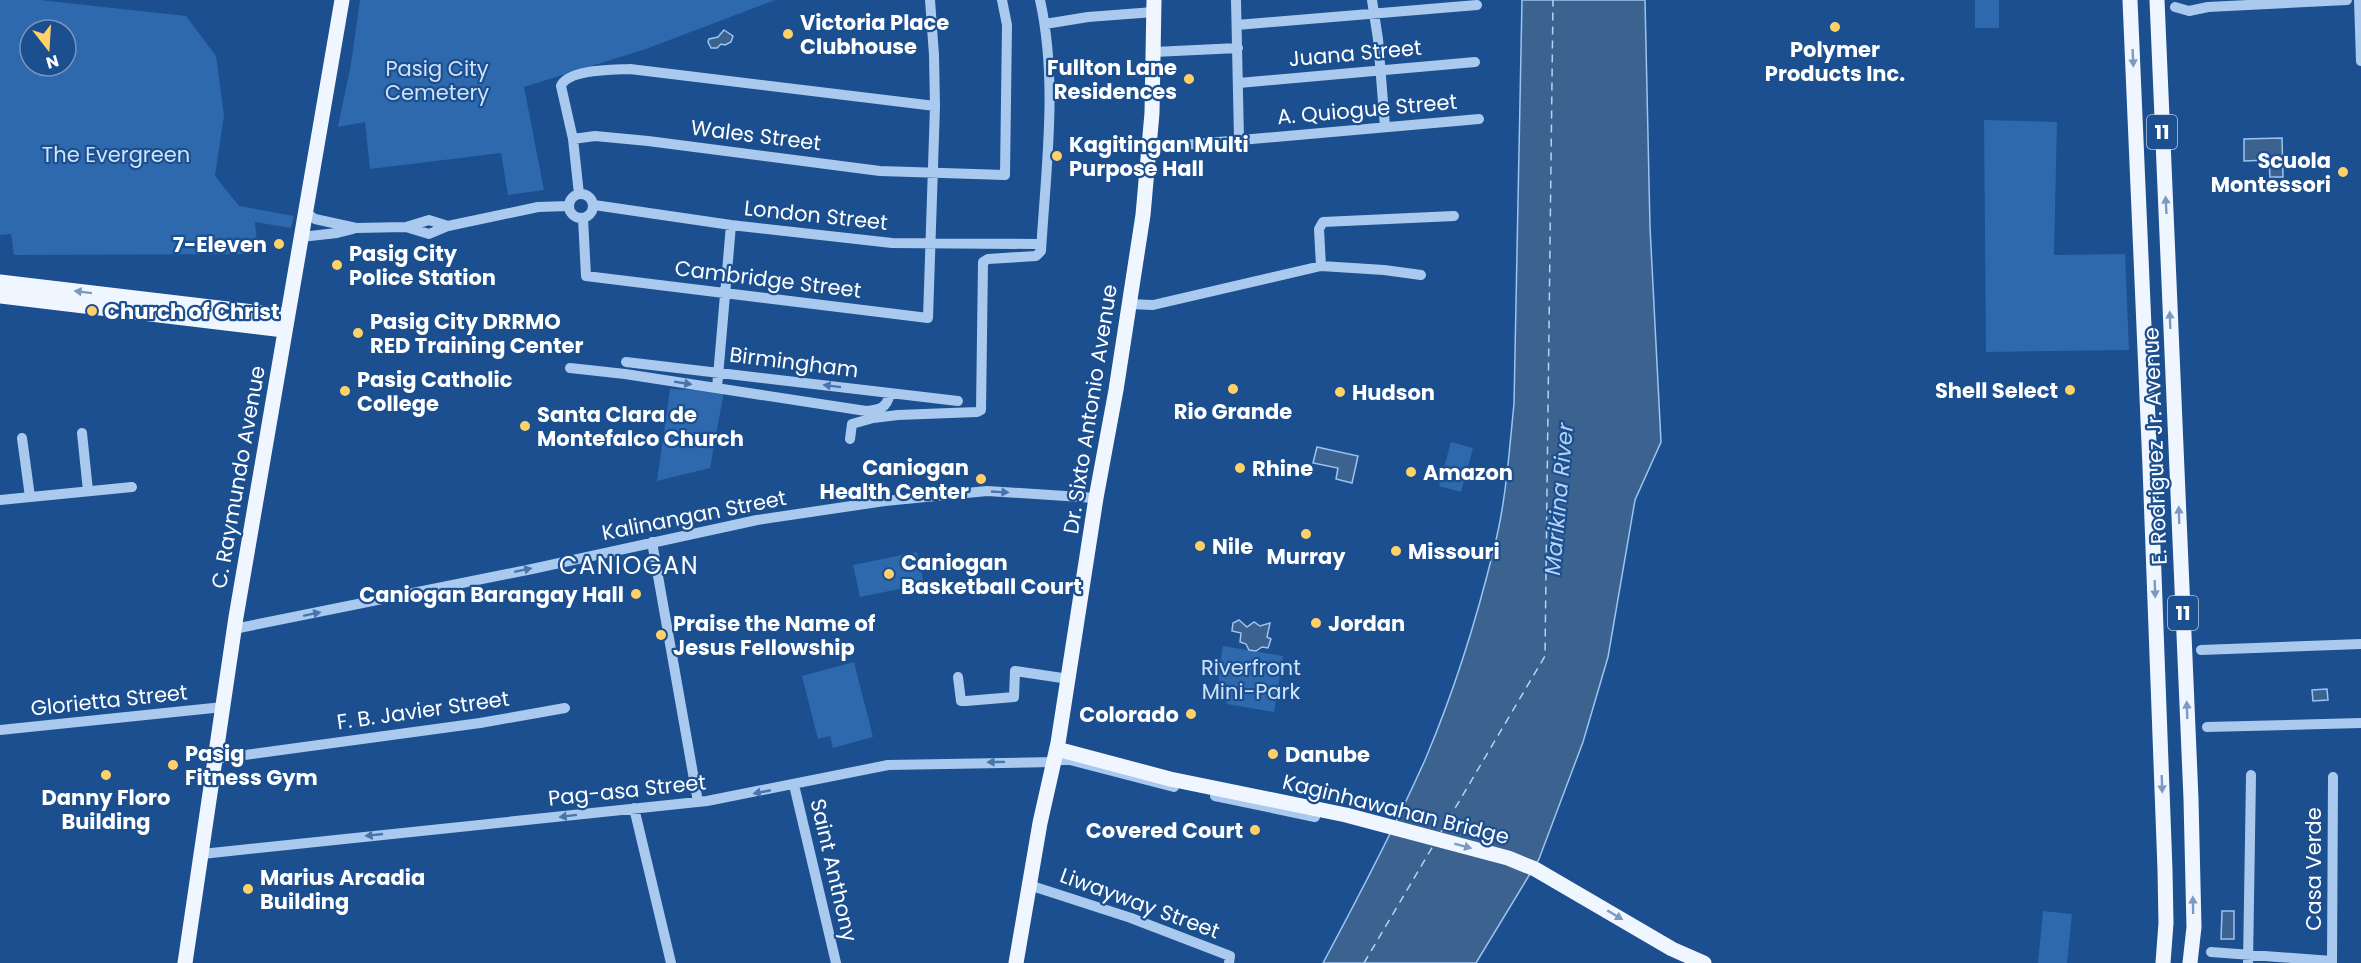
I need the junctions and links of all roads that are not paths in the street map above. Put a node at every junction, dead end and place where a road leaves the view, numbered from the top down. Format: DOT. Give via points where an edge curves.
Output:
graph roads {
  1 [pos="342,0"];
  2 [pos="930,0"];
  3 [pos="1002,0"];
  4 [pos="1040,0"];
  5 [pos="1236,0"];
  6 [pos="1372,0"];
  7 [pos="2130,0"];
  8 [pos="2347,0"];
  9 [pos="2359,0"];
  10 [pos="2158,4"];
  11 [pos="1477,5"];
  12 [pos="1154,6"];
  13 [pos="1373,14"];
  14 [pos="1045,24"];
  15 [pos="1237,25"];
  16 [pos="1238,48"];
  17 [pos="1154,52"];
  18 [pos="2361,61"];
  19 [pos="1475,62"];
  20 [pos="1380,70"];
  21 [pos="1239,83"];
  22 [pos="935,106"];
  23 [pos="1479,119"];
  24 [pos="1385,127"];
  25 [pos="573,139"];
  26 [pos="1239,139"];
  27 [pos="1150,148"];
  28 [pos="934,173"];
  29 [pos="579,194"];
  30 [pos="594,205"];
  31 [pos="569,206"];
  32 [pos="305,212"];
  33 [pos="1454,216"];
  34 [pos="583,219"];
  35 [pos="731,225"];
  36 [pos="448,226"];
  37 [pos="406,227"];
  38 [pos="356,228"];
  39 [pos="301,237"];
  40 [pos="931,244"];
  41 [pos="1036,244"];
  42 [pos="1321,266"];
  43 [pos="1421,275"];
  44 [pos="0,282"];
  45 [pos="727,294"];
  46 [pos="0,296"];
  47 [pos="1129,304"];
  48 [pos="286,323"];
  49 [pos="570,368"];
  50 [pos="625,368"];
  51 [pos="718,373"];
  52 [pos="717,388"];
  53 [pos="890,393"];
  54 [pos="958,401"];
  55 [pos="82,433"];
  56 [pos="22,438"];
  57 [pos="850,439"];
  58 [pos="132,487"];
  59 [pos="88,491"];
  60 [pos="30,497"];
  61 [pos="1096,498"];
  62 [pos="0,500"];
  63 [pos="652,542"];
  64 [pos="234,629"];
  65 [pos="2361,644"];
  66 [pos="2201,650"];
  67 [pos="958,677"];
  68 [pos="1068,679"];
  69 [pos="223,707"];
  70 [pos="565,708"];
  71 [pos="2361,723"];
  72 [pos="2207,728"];
  73 [pos="0,730"];
  74 [pos="1056,756"];
  75 [pos="216,759"];
  76 [pos="2251,775"];
  77 [pos="2333,777"];
  78 [pos="794,785"];
  79 [pos="698,802"];
  80 [pos="634,808"];
  81 [pos="1315,817"];
  82 [pos="202,854"];
  83 [pos="1029,885"];
  84 [pos="2211,952"];
  85 [pos="2248,959"];
  86 [pos="2332,962"];
  87 [pos="185,963"];
  88 [pos="671,963"];
  89 [pos="836,963"];
  90 [pos="1016,963"];
  91 [pos="1229,963"];
  92 [pos="1704,963"];
  93 [pos="2163,963"];
  94 [pos="2190,963"];
  1 -- 32 [label="main road, C. Raymundo Avenue"];
  2 -- 22 [label="street"];
  3 -- 28 [label="street, Wales Street" via="1007,25 1005,175"];
  4 -- 14 [label="street"];
  5 -- 15 [label="street"];
  6 -- 13 [label="street"];
  7 -- 93 [label="main road, E. Rodriguez Jr. Avenue / 11, one-way" via="2165,870"];
  8 -- 10 [label="street" via="2188,11"];
  9 -- 18 [label="street"];
  94 -- 10 [label="main road, E. Rodriguez Jr. Avenue / 11, one-way" via="2194,927 2191,799"];
  11 -- 13 [label="street"];
  12 -- 14 [label="street"];
  12 -- 17 [label="main road, Dr. Sixto Antonio Avenue"];
  13 -- 15 [label="street"];
  13 -- 20 [label="street"];
  14 -- 57 [label="street" via="1048,140 1041,251 983,262 981,410 873,418 852,424"];
  15 -- 16 [label="street"];
  16 -- 17 [label="street"];
  16 -- 21 [label="street"];
  17 -- 27 [label="main road, Dr. Sixto Antonio Avenue"];
  19 -- 20 [label="street, Juana Street"];
  20 -- 21 [label="street, Juana Street"];
  20 -- 24 [label="street"];
  21 -- 26 [label="street"];
  22 -- 25 [label="street" via="641,70 594,71 568,78 561,86"];
  22 -- 28 [label="street"];
  23 -- 24 [label="street, A. Quiogue Street"];
  24 -- 26 [label="street, A. Quiogue Street"];
  25 -- 28 [label="street, Wales Street" via="606,137 880,171"];
  25 -- 29 [label="street"];
  26 -- 27 [label="street, A. Quiogue Street"];
  27 -- 47 [label="main road, Dr. Sixto Antonio Avenue"];
  28 -- 40 [label="street"];
  29 -- 30 [label="street, London Street" via="589,196"];
  29 -- 31 [label="street"];
  30 -- 34 [label="street"];
  30 -- 35 [label="street, London Street"];
  31 -- 34 [label="street" via="572,214"];
  31 -- 36 [label="street" via="538,207"];
  32 -- 38 [label="street" via="315,219"];
  32 -- 39 [label="main road, C. Raymundo Avenue"];
  33 -- 42 [label="street" via="1323,222 1319,229"];
  34 -- 45 [label="street, Cambridge Street" via="586,276"];
  35 -- 40 [label="street, London Street"];
  35 -- 45 [label="street"];
  36 -- 37 [label="street" via="429,220"];
  36 -- 37 [label="street" via="429,234"];
  37 -- 38 [label="street"];
  38 -- 39 [label="street"];
  39 -- 48 [label="main road, C. Raymundo Avenue"];
  40 -- 41 [label="street, London Street"];
  40 -- 45 [label="street, Cambridge Street" via="928,318"];
  42 -- 43 [label="street"];
  42 -- 47 [label="street" via="1154,305"];
  48 -- 44 [label="main road, one-way"];
  45 -- 51 [label="street"];
  46 -- 48 [label="main road"];
  47 -- 61 [label="main road, Dr. Sixto Antonio Avenue"];
  48 -- 64 [label="main road, C. Raymundo Avenue"];
  49 -- 50 [label="street"];
  50 -- 51 [label="street, Birmingham"];
  50 -- 52 [label="street, one-way"];
  51 -- 52 [label="street"];
  53 -- 51 [label="street, Birmingham, one-way"];
  52 -- 53 [label="street" via="866,411 880,410 888,403"];
  53 -- 54 [label="street, Birmingham"];
  55 -- 59 [label="street"];
  56 -- 60 [label="street"];
  58 -- 59 [label="street"];
  59 -- 60 [label="street"];
  60 -- 62 [label="street"];
  63 -- 61 [label="street, Kalinangan Street, one-way" via="757,520 885,501 987,491"];
  61 -- 68 [label="main road, Dr. Sixto Antonio Avenue"];
  64 -- 63 [label="street, Kalinangan Street, one-way"];
  63 -- 79 [label="street"];
  64 -- 69 [label="main road, C. Raymundo Avenue"];
  65 -- 66 [label="street"];
  67 -- 68 [label="street" via="961,701 1014,697 1015,671"];
  68 -- 74 [label="main road, Dr. Sixto Antonio Avenue"];
  69 -- 73 [label="street, Glorietta Street"];
  69 -- 75 [label="main road, C. Raymundo Avenue"];
  70 -- 75 [label="street, F. B. Javier Street"];
  71 -- 72 [label="street"];
  74 -- 78 [label="street, Pag-asa Street, one-way" via="888,765"];
  74 -- 81 [label="street, Pag-asa Street" via="1159,784"];
  74 -- 83 [label="main road, Dr. Sixto Antonio Avenue"];
  74 -- 92 [label="main road, Kaginhawahan Bridge, one-way" via="1346,815 1509,858"];
  75 -- 82 [label="main road, C. Raymundo Avenue"];
  76 -- 85 [label="street"];
  77 -- 86 [label="street, Casa Verde"];
  78 -- 79 [label="street, Pag-asa Street, one-way"];
  78 -- 89 [label="street, Saint Anthony"];
  79 -- 80 [label="street, Pag-asa Street"];
  80 -- 82 [label="street, Pag-asa Street, one-way"];
  80 -- 88 [label="street"];
  82 -- 87 [label="main road, C. Raymundo Avenue"];
  83 -- 90 [label="main road, Dr. Sixto Antonio Avenue"];
  83 -- 91 [label="street, Liwayway Street" via="1230,956"];
  84 -- 85 [label="street, Casa Verde"];
  85 -- 86 [label="street, Casa Verde"];
}
